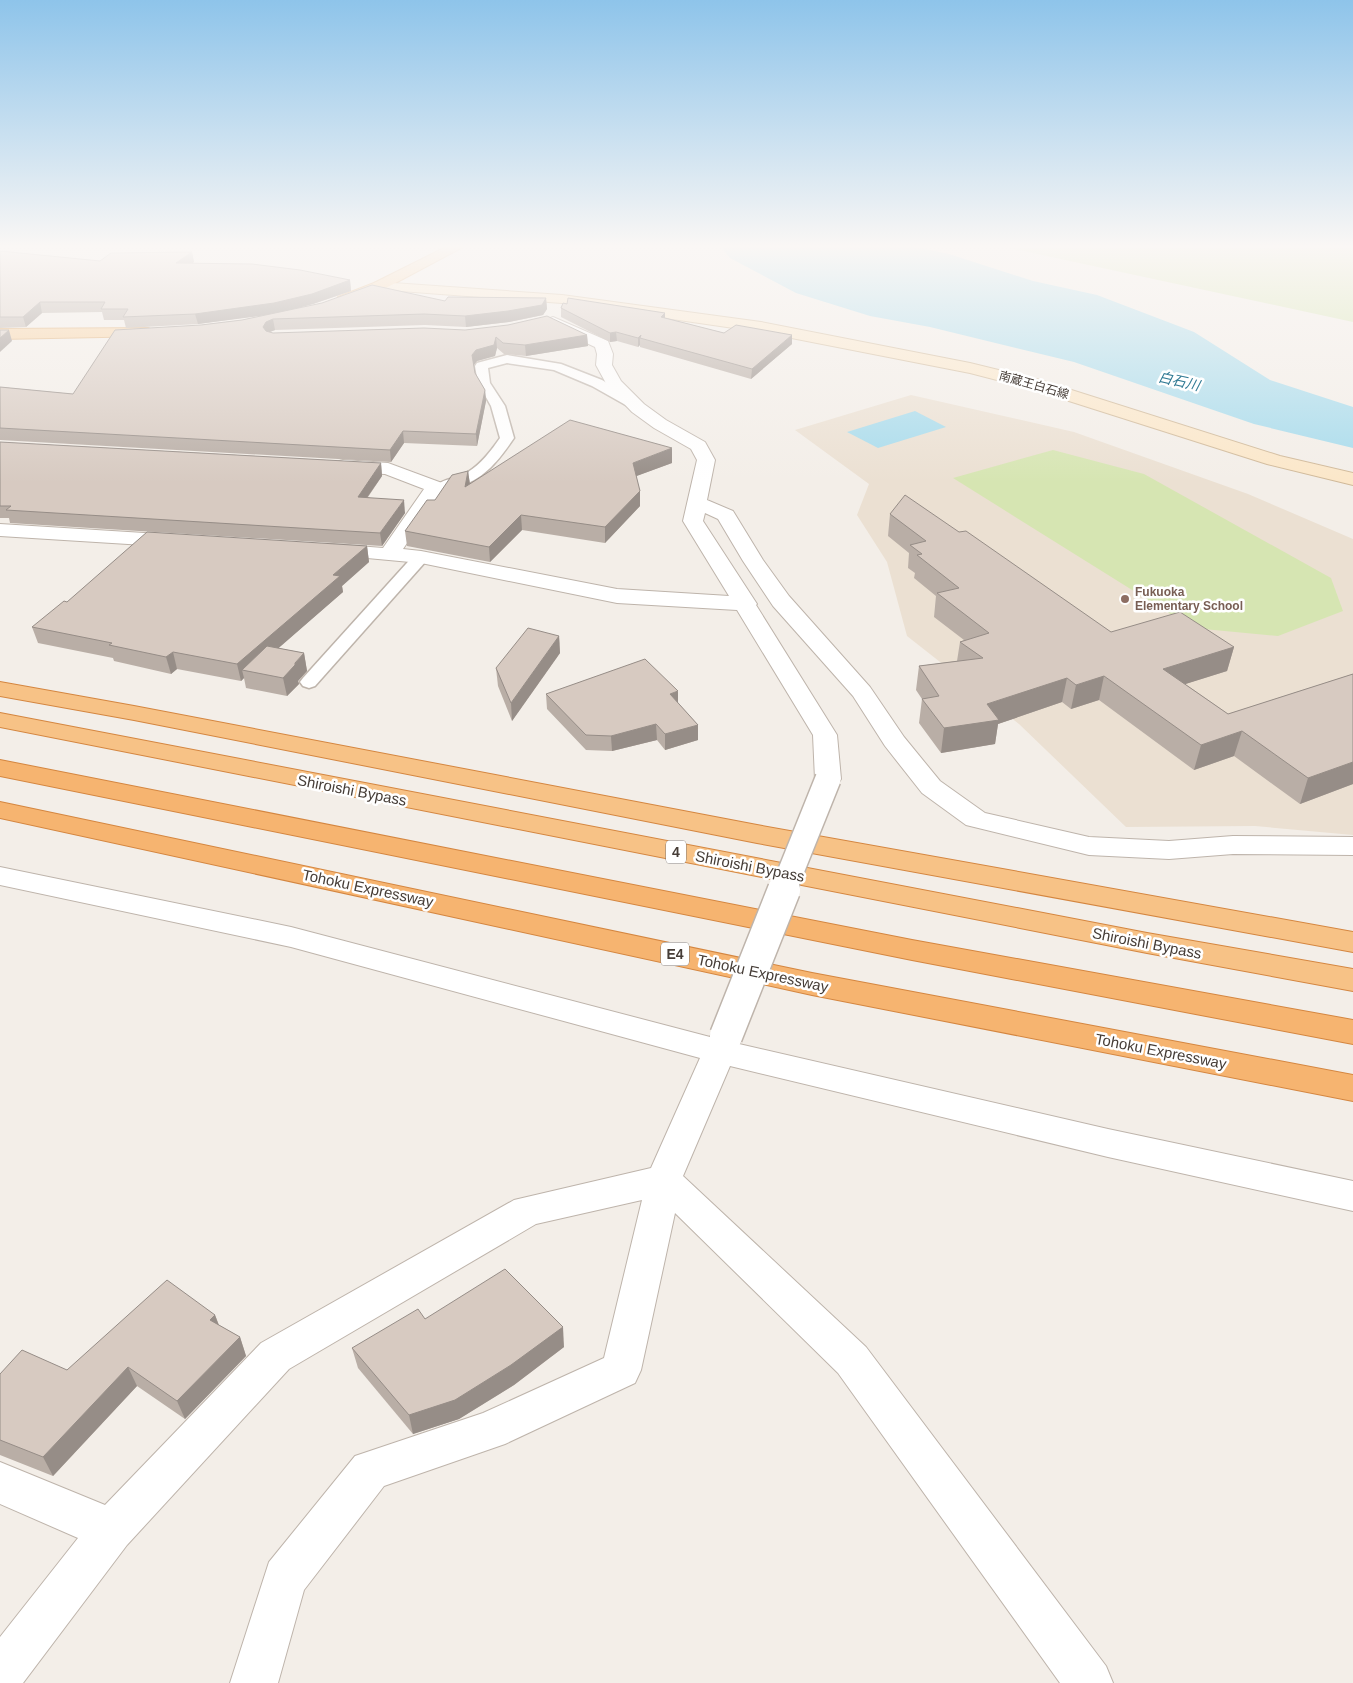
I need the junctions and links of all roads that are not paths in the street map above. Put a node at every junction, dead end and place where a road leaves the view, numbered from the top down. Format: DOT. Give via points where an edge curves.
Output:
graph roads {
  1 [pos="557,326"];
  2 [pos="751,326"];
  3 [pos="166,332"];
  4 [pos="0,334"];
  5 [pos="636,405"];
  6 [pos="329,465"];
  7 [pos="1353,479"];
  8 [pos="435,487"];
  9 [pos="698,503"];
  10 [pos="0,530"];
  11 [pos="196,542"];
  12 [pos="312,549"];
  13 [pos="389,554"];
  14 [pos="422,557"];
  15 [pos="746,604"];
  16 [pos="309,682"];
  17 [pos="0,689"];
  18 [pos="0,720"];
  19 [pos="0,768"];
  20 [pos="0,810"];
  21 [pos="1353,846"];
  22 [pos="0,876"];
  23 [pos="1353,942"];
  24 [pos="1353,980"];
  25 [pos="1353,1032"];
  26 [pos="723,1043"];
  27 [pos="1353,1088"];
  28 [pos="664,1180"];
  29 [pos="1353,1196"];
  30 [pos="0,1483"];
  31 [pos="112,1530"];
  32 [pos="0,1675"];
  33 [pos="254,1683"];
  34 [pos="1089,1683"];
  1 -- 5 [label="street" via="602,344 604,365 614,383"];
  2 -- 7 [label="main road, 南蔵王白石線" via="970,368 1034,384 1274,460"];
  3 -- 4 [label="main road"];
  5 -- 8 [label="lane" via="597,383 557,367 507,359 481,366 484,383 498,406 507,438 490,463 476,473 462,482"];
  5 -- 9 [label="street" via="660,424 698,446 706,460"];
  6 -- 8 [label="street" via="388,468"];
  8 -- 13 [label="street"];
  9 -- 15 [label="street" via="693,521"];
  9 -- 21 [label="street" via="726,515 781,601 862,692 930,787 976,820 1089,846 1169,850 1233,845"];
  10 -- 11 [label="street"];
  12 -- 13 [label="street"];
  13 -- 14 [label="street"];
  14 -- 15 [label="street" via="617,596"];
  14 -- 16 [label="lane"];
  15 -- 26 [label="street, bridge" via="825,735 828,779"];
  17 -- 23 [label="highway, 4" via="767,836"];
  18 -- 24 [label="highway, Shiroishi Bypass / 4" via="1147,944"];
  19 -- 25 [label="highway" via="912,950"];
  20 -- 27 [label="highway, Tohoku Expressway / E4" via="812,984"];
  22 -- 26 [label="street" via="291,937"];
  26 -- 28 [label="street"];
  26 -- 29 [label="street" via="1108,1143"];
  28 -- 31 [label="street" via="527,1211 275,1356"];
  28 -- 33 [label="street" via="621,1370 490,1430 370,1470 285,1578"];
  28 -- 34 [label="street" via="852,1360"];
  30 -- 31 [label="street"];
  31 -- 32 [label="street"];
}
